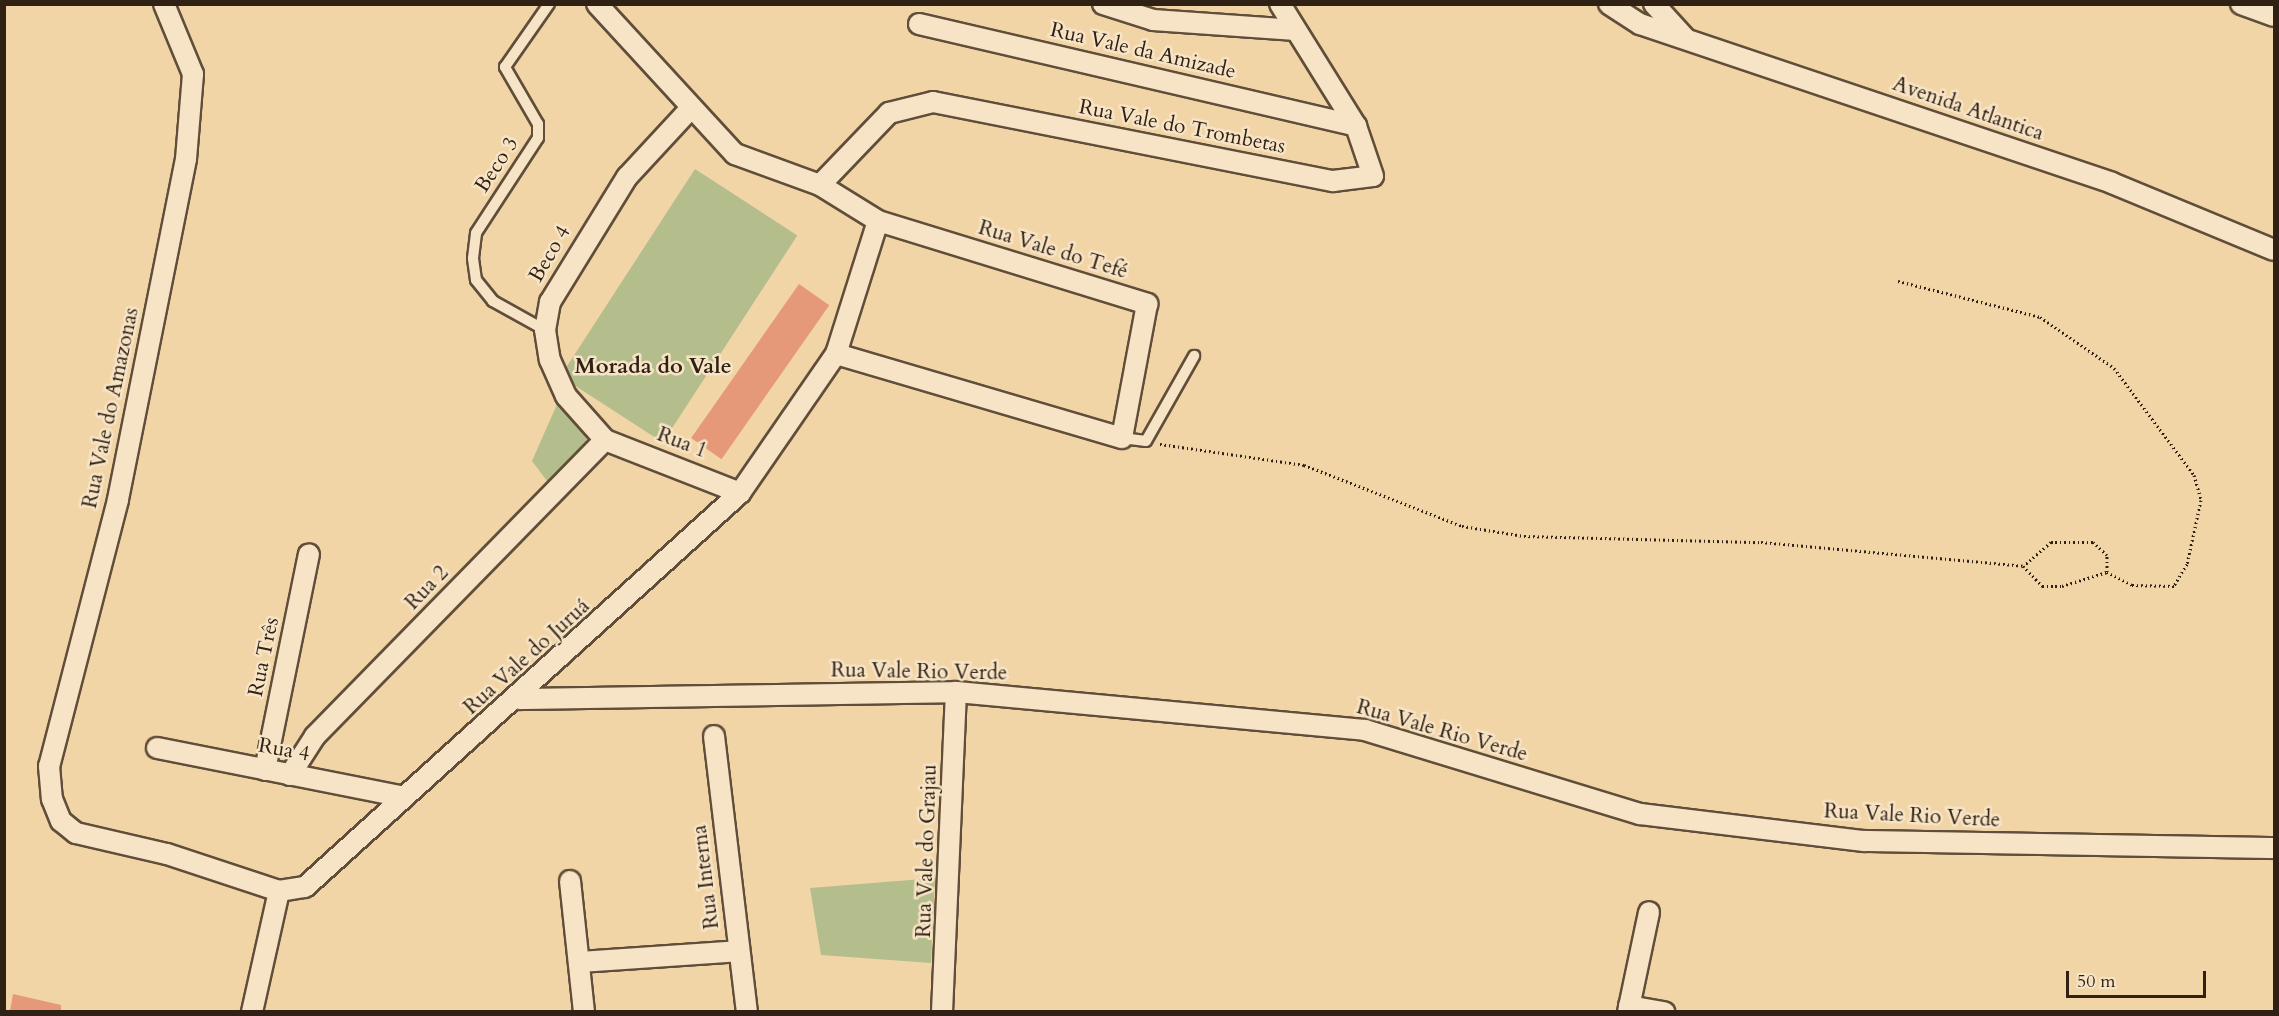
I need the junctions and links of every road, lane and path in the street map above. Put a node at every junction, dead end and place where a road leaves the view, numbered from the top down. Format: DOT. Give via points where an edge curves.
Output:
graph roads {
  1 [pos="164,4"];
  2 [pos="549,4"];
  3 [pos="597,4"];
  4 [pos="1103,4"];
  5 [pos="1280,4"];
  6 [pos="1609,4"];
  7 [pos="1654,4"];
  8 [pos="2241,4"];
  9 [pos="2274,16"];
  10 [pos="919,24"];
  11 [pos="1296,30"];
  12 [pos="1685,38"];
  13 [pos="691,108"];
  14 [pos="1356,126"];
  15 [pos="820,185"];
  16 [pos="878,221"];
  17 [pos="2274,250"];
  18 [pos="1898,281"];
  19 [pos="545,330"];
  20 [pos="836,354"];
  21 [pos="1194,356"];
  22 [pos="1122,438"];
  23 [pos="605,440"];
  24 [pos="1146,441"];
  25 [pos="740,493"];
  26 [pos="309,554"];
  27 [pos="2023,566"];
  28 [pos="2107,572"];
  29 [pos="956,692"];
  30 [pos="519,699"];
  31 [pos="714,736"];
  32 [pos="157,748"];
  33 [pos="265,770"];
  34 [pos="290,775"];
  35 [pos="404,797"];
  36 [pos="2274,848"];
  37 [pos="570,881"];
  38 [pos="279,891"];
  39 [pos="1649,912"];
  40 [pos="739,951"];
  41 [pos="579,962"];
  42 [pos="1628,1009"];
  43 [pos="252,1011"];
  44 [pos="584,1011"];
  45 [pos="747,1011"];
  46 [pos="942,1011"];
  47 [pos="1664,1011"];
  1 -- 38 [label="street, Rua Vale do Amazonas" via="193,74 186,159 118,500 49,766 52,799 61,820 76,834 167,854"];
  2 -- 19 [label="lane, Beco 3" via="505,67 538,124 538,138 476,233 472,258 476,280 493,301"];
  3 -- 13 [label="street, Rua Vale do Tefé"];
  4 -- 11 [label="street" via="1153,20"];
  5 -- 11 [label="street, Rua Vale do Trombetas"];
  6 -- 12 [label="street" via="1640,24"];
  7 -- 12 [label="street, Avenida Atlantica"];
  8 -- 9 [label="street"];
  10 -- 14 [label="street, Rua Vale da Amizade"];
  11 -- 14 [label="street, Rua Vale do Trombetas"];
  12 -- 17 [label="street, Avenida Atlantica" via="2112,183"];
  13 -- 15 [label="street, Rua Vale do Tefé" via="735,154"];
  13 -- 19 [label="street, Beco 4" via="627,177 550,302"];
  14 -- 15 [label="street, Rua Vale do Trombetas" via="1373,176 1352,182 933,102 889,113"];
  15 -- 16 [label="street, Rua Vale do Tefé"];
  16 -- 20 [label="street, Rua Vale do Juruá"];
  16 -- 22 [label="street, Rua Vale do Tefé" via="1147,304"];
  18 -- 28 [label="path" via="2040,317 2114,368 2194,475 2201,501 2187,564 2174,586 2132,585"];
  19 -- 23 [label="street, Beco 4" via="550,360 566,396"];
  20 -- 22 [label="street"];
  20 -- 25 [label="street, Rua Vale do Juruá"];
  21 -- 24 [label="lane"];
  22 -- 24 [label="lane"];
  23 -- 25 [label="street, Rua 1"];
  23 -- 34 [label="street, Rua 2" via="315,736"];
  24 -- 27 [label="path" via="1304,465 1462,526 1524,536 1761,542"];
  25 -- 30 [label="street, Rua Vale do Juruá"];
  26 -- 33 [label="street, Rua Três"];
  27 -- 28 [label="path" via="2042,586 2088,582"];
  27 -- 28 [label="path" via="2051,542 2093,542 2107,555"];
  29 -- 30 [label="street, Rua Vale Rio Verde"];
  29 -- 36 [label="street, Rua Vale Rio Verde" via="1365,729 1652,816 1864,841"];
  29 -- 46 [label="street, Rua Vale do Grajau"];
  30 -- 35 [label="street, Rua Vale do Juruá"];
  31 -- 40 [label="street, Rua Interna"];
  32 -- 33 [label="street, Rua 4"];
  33 -- 34 [label="street, Rua 4"];
  34 -- 35 [label="street, Rua 4"];
  35 -- 38 [label="street, Rua Vale do Juruá" via="305,886"];
  37 -- 41 [label="street"];
  38 -- 43 [label="street"];
  39 -- 42 [label="street"];
  40 -- 41 [label="street"];
  40 -- 45 [label="street, Rua Interna"];
  41 -- 44 [label="street"];
  42 -- 47 [label="street"];
}
